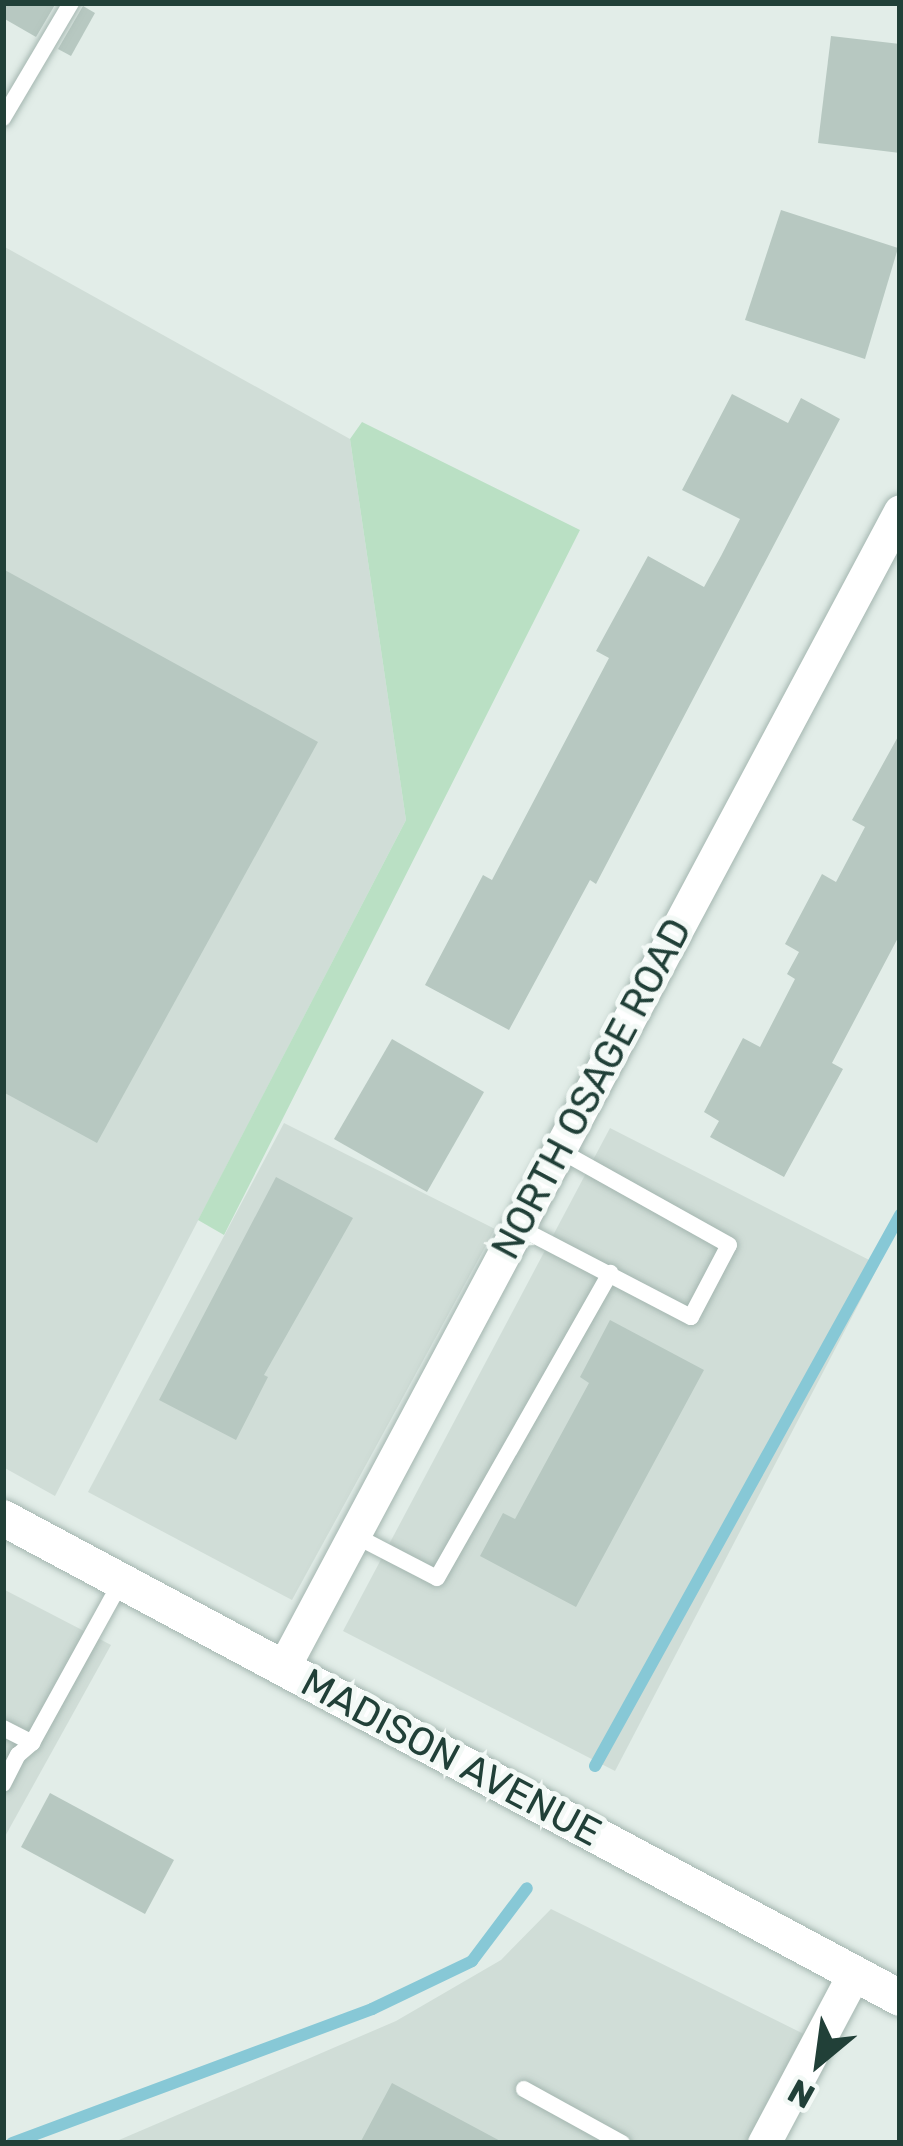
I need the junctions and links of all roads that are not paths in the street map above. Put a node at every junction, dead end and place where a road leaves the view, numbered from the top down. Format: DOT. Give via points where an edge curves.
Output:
graph roads {
  1 [pos="70,3"];
  2 [pos="3,118"];
  3 [pos="900,511"];
  4 [pos="559,1150"];
  5 [pos="518,1227"];
  6 [pos="610,1273"];
  7 [pos="3,1518"];
  8 [pos="354,1535"];
  9 [pos="121,1581"];
  10 [pos="283,1668"];
  11 [pos="3,1728"];
  12 [pos="32,1743"];
  13 [pos="3,1784"];
  14 [pos="854,1974"];
  15 [pos="900,1998"];
  16 [pos="524,2089"];
  17 [pos="622,2143"];
  18 [pos="764,2143"];
  1 -- 2 [label="lane"];
  3 -- 4 [label="street, NORTH OSAGE ROAD"];
  4 -- 5 [label="street, NORTH OSAGE ROAD"];
  4 -- 6 [label="lane" via="729,1245 691,1317"];
  5 -- 6 [label="lane"];
  5 -- 8 [label="street, NORTH OSAGE ROAD"];
  6 -- 8 [label="lane" via="437,1578"];
  7 -- 9 [label="main road, MADISON AVENUE"];
  8 -- 10 [label="street, NORTH OSAGE ROAD"];
  9 -- 10 [label="main road, MADISON AVENUE"];
  9 -- 12 [label="lane"];
  10 -- 14 [label="main road, MADISON AVENUE"];
  11 -- 12 [label="lane"];
  12 -- 13 [label="lane"];
  14 -- 15 [label="main road, MADISON AVENUE"];
  14 -- 18 [label="street"];
  16 -- 17 [label="lane"];
}
